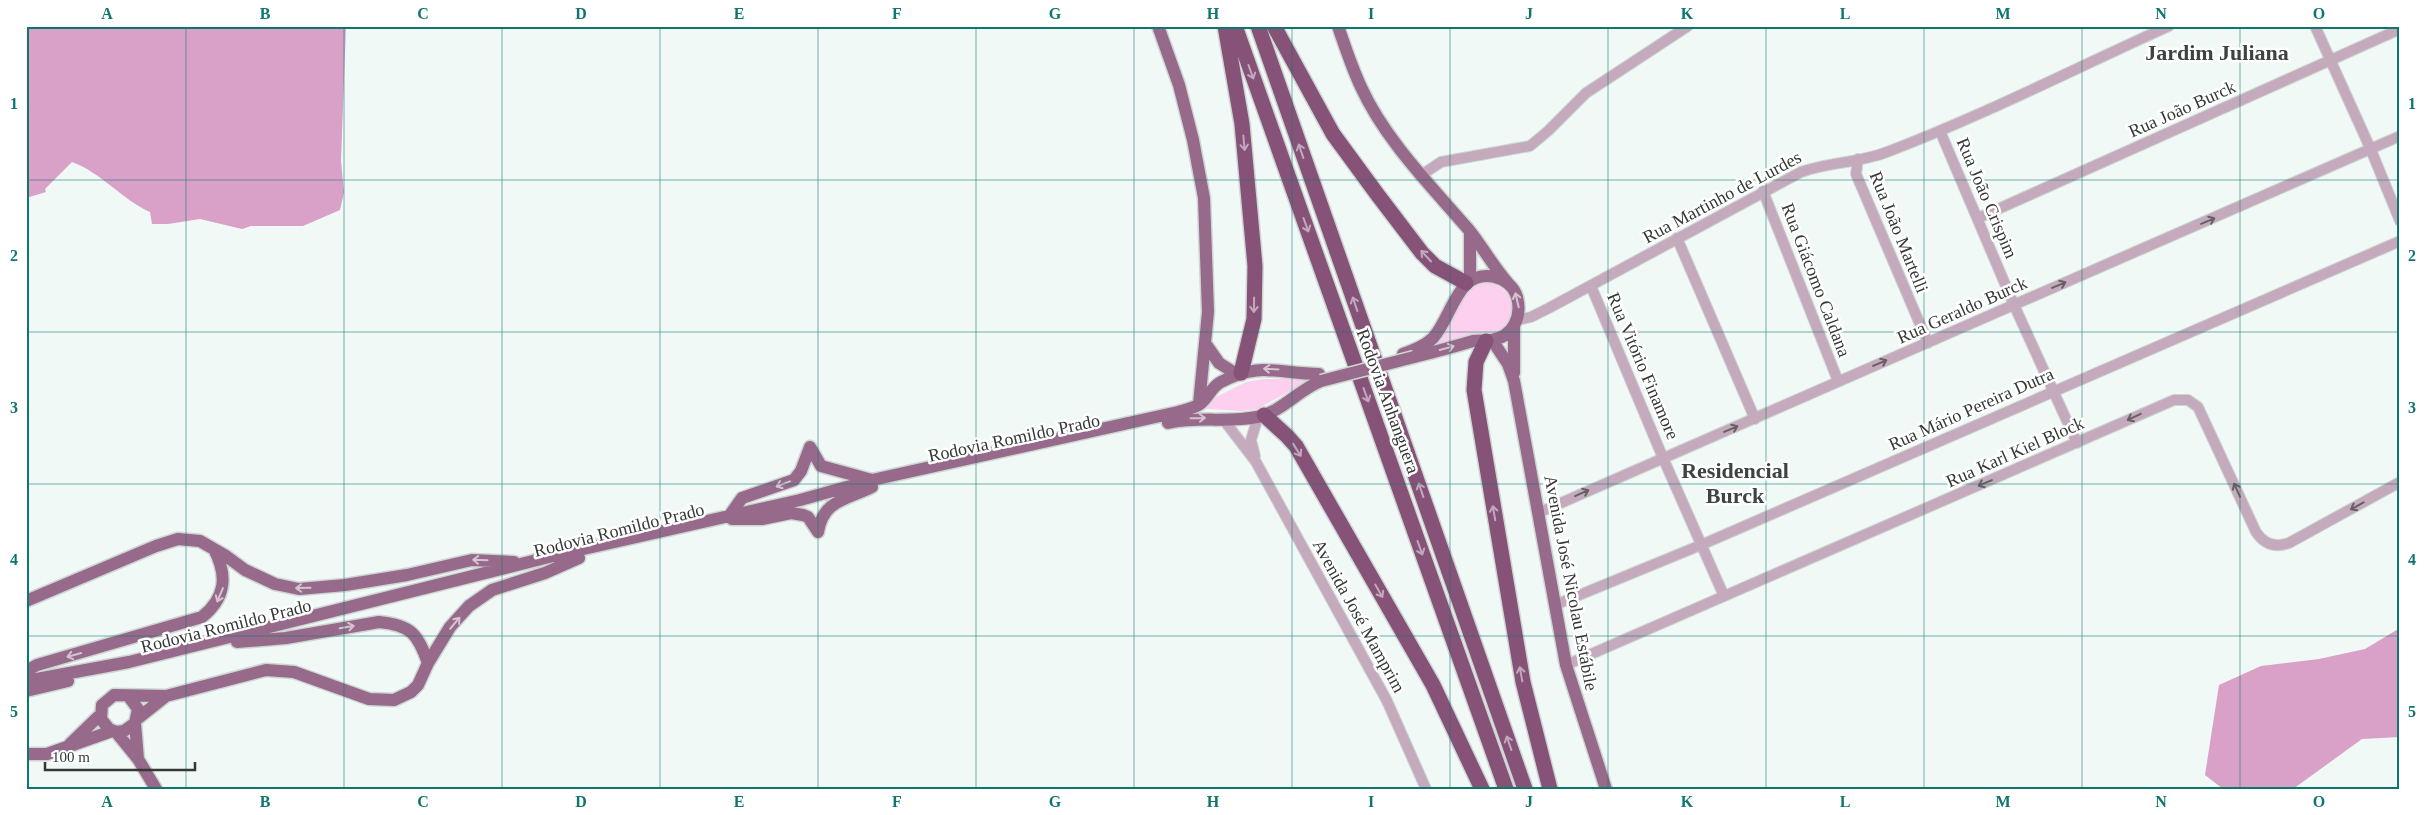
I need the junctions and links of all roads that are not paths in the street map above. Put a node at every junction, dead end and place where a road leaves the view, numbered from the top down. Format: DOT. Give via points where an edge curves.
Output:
graph roads {
  1 [pos="1158,26"];
  2 [pos="1225,26"];
  3 [pos="1235,26"];
  4 [pos="1258,26"];
  5 [pos="1274,26"];
  6 [pos="1338,26"];
  7 [pos="1688,26"];
  8 [pos="2169,26"];
  9 [pos="2315,26"];
  10 [pos="2400,29"];
  11 [pos="2330,61"];
  12 [pos="1940,131"];
  13 [pos="2400,136"];
  14 [pos="2371,150"];
  15 [pos="1858,159"];
  16 [pos="1420,176"];
  17 [pos="1763,191"];
  18 [pos="1978,218"];
  19 [pos="2400,221"];
  20 [pos="1470,232"];
  21 [pos="1677,238"];
  22 [pos="2400,241"];
  23 [pos="1468,282"];
  24 [pos="1507,282"];
  25 [pos="1592,286"];
  26 [pos="2014,305"];
  27 [pos="1516,323"];
  28 [pos="1486,340"];
  29 [pos="1204,342"];
  30 [pos="1928,343"];
  31 [pos="1408,355"];
  32 [pos="1240,374"];
  33 [pos="1320,377"];
  34 [pos="1514,381"];
  35 [pos="1838,381"];
  36 [pos="2053,391"];
  37 [pos="1199,404"];
  38 [pos="1261,416"];
  39 [pos="1223,419"];
  40 [pos="1755,419"];
  41 [pos="2077,443"];
  42 [pos="1663,458"];
  43 [pos="1256,462"];
  44 [pos="2400,482"];
  45 [pos="872,484"];
  46 [pos="1538,513"];
  47 [pos="731,517"];
  48 [pos="1702,545"];
  49 [pos="214,549"];
  50 [pos="579,558"];
  51 [pos="529,562"];
  52 [pos="1724,596"];
  53 [pos="26,601"];
  54 [pos="1555,606"];
  55 [pos="230,643"];
  56 [pos="428,664"];
  57 [pos="1566,665"];
  58 [pos="26,671"];
  59 [pos="26,681"];
  60 [pos="26,691"];
  61 [pos="166,696"];
  62 [pos="128,697"];
  63 [pos="100,715"];
  64 [pos="136,721"];
  65 [pos="114,731"];
  66 [pos="64,749"];
  67 [pos="26,754"];
  68 [pos="138,759"];
  69 [pos="156,789"];
  70 [pos="1426,789"];
  71 [pos="1482,789"];
  72 [pos="1506,789"];
  73 [pos="1525,789"];
  74 [pos="1550,789"];
  75 [pos="1606,789"];
  1 -- 29 [label="main road" via="1181,94 1204,198 1208,312"];
  2 -- 32 [label="highway, one-way" via="1242,124 1255,266 1254,319"];
  3 -- 72 [label="highway, Rodovia Anhanguera, one-way"];
  73 -- 4 [label="highway, Rodovia Anhanguera, one-way"];
  23 -- 5 [label="highway, one-way" via="1435,266 1422,253 1333,134"];
  6 -- 16 [label="main road, Avenida José Nicolau Estábile" via="1361,89"];
  7 -- 16 [label="street" via="1586,93 1530,146 1441,162"];
  8 -- 12 [label="street, Rua Martinho de Lurdes"];
  9 -- 11 [label="street"];
  10 -- 11 [label="street, Rua João Burck"];
  11 -- 14 [label="street"];
  11 -- 18 [label="street, Rua João Burck"];
  12 -- 15 [label="street, Rua Martinho de Lurdes" via="1868,159"];
  12 -- 18 [label="street, Rua João Crispim"];
  13 -- 14 [label="street, Rua Geraldo Burck"];
  14 -- 19 [label="street"];
  26 -- 14 [label="street, Rua Geraldo Burck, one-way"];
  15 -- 17 [label="street, Rua Martinho de Lurdes" via="1820,165"];
  15 -- 30 [label="street, Rua João Martelli" via="1856,174"];
  16 -- 20 [label="main road, Avenida José Nicolau Estábile"];
  17 -- 21 [label="street, Rua Martinho de Lurdes"];
  17 -- 35 [label="street, Rua Giácomo Caldana"];
  18 -- 26 [label="street, Rua João Crispim"];
  20 -- 23 [label="main road"];
  20 -- 24 [label="main road, Avenida José Nicolau Estábile"];
  21 -- 25 [label="street, Rua Martinho de Lurdes"];
  21 -- 40 [label="street"];
  22 -- 36 [label="street, Rua Mário Pereira Dutra"];
  23 -- 24 [label="main road" via="1489,276"];
  23 -- 31 [label="main road" via="1460,289 1434,336"];
  27 -- 24 [label="main road, Avenida José Nicolau Estábile, one-way" via="1520,306 1516,293"];
  25 -- 27 [label="street, Rua Martinho de Lurdes"];
  25 -- 42 [label="street, Rua Vitório Finamore"];
  26 -- 30 [label="street, Rua Geraldo Burck"];
  26 -- 36 [label="street, Rua João Crispim"];
  27 -- 28 [label="main road" via="1500,338"];
  27 -- 34 [label="main road, Avenida José Nicolau Estábile"];
  31 -- 28 [label="main road, one-way"];
  28 -- 34 [label="main road, Avenida José Nicolau Estábile" via="1508,364"];
  74 -- 28 [label="highway, one-way" via="1523,682 1474,390 1476,362"];
  29 -- 32 [label="main road" via="1219,363"];
  29 -- 37 [label="main road"];
  35 -- 30 [label="street, Rua Geraldo Burck, one-way"];
  31 -- 33 [label="main road"];
  33 -- 32 [label="main road, one-way" via="1262,368"];
  32 -- 37 [label="main road" via="1219,382"];
  33 -- 38 [label="main road" via="1284,404"];
  34 -- 46 [label="main road, Avenida José Nicolau Estábile"];
  35 -- 40 [label="street, Rua Geraldo Burck"];
  36 -- 41 [label="street, Rua João Crispim"];
  36 -- 48 [label="street, Rua Mário Pereira Dutra"];
  37 -- 45 [label="main road, Rodovia Romildo Prado" via="1178,412"];
  38 -- 39 [label="main road, Rodovia Romildo Prado"];
  38 -- 43 [label="street, Avenida José Mamprim" via="1251,440"];
  38 -- 71 [label="highway, one-way" via="1296,446 1433,686"];
  39 -- 43 [label="street, Avenida José Mamprim"];
  45 -- 39 [label="main road, Rodovia Romildo Prado, one-way" via="1181,420"];
  42 -- 40 [label="street, Rua Geraldo Burck, one-way"];
  44 -- 41 [label="street, Rua Karl Kiel Block, one-way" via="2289,543 2274,546 2261,540 2256,532 2204,417 2194,402 2182,399 2164,403"];
  41 -- 52 [label="street, Rua Karl Kiel Block, one-way"];
  46 -- 42 [label="street, Rua Geraldo Burck, one-way"];
  42 -- 48 [label="street, Rua Vitório Finamore"];
  43 -- 70 [label="street, Avenida José Mamprim" via="1387,701"];
  45 -- 47 [label="main road, Rodovia Romildo Prado"];
  45 -- 47 [label="main road" via="827,508 820,518 818,532 808,517 791,513 762,519"];
  45 -- 47 [label="main road, one-way" via="821,466 810,447 794,480 742,498"];
  46 -- 54 [label="main road, Avenida José Nicolau Estábile"];
  47 -- 50 [label="main road, Rodovia Romildo Prado"];
  47 -- 51 [label="main road, Rodovia Romildo Prado"];
  48 -- 52 [label="street, Rua Vitório Finamore"];
  48 -- 54 [label="street, Rua Mário Pereira Dutra"];
  51 -- 49 [label="main road, one-way" via="472,560 407,575 299,589 275,584 245,570"];
  49 -- 53 [label="main road" via="200,541 178,539"];
  49 -- 58 [label="main road, one-way" via="224,574 223,587 219,599 202,618 37,665"];
  50 -- 55 [label="main road, Rodovia Romildo Prado"];
  56 -- 50 [label="main road, one-way" via="450,627 469,606 492,590"];
  51 -- 59 [label="main road, Rodovia Romildo Prado" via="129,662"];
  52 -- 57 [label="street, Rua Karl Kiel Block"];
  54 -- 57 [label="main road, Avenida José Nicolau Estábile"];
  55 -- 56 [label="main road, one-way" via="390,623 410,630 423,649"];
  55 -- 60 [label="main road, Rodovia Romildo Prado"];
  56 -- 61 [label="main road" via="418,685 394,700 370,699 294,672 266,670"];
  57 -- 75 [label="main road, Avenida José Nicolau Estábile"];
  61 -- 62 [label="main road"];
  61 -- 64 [label="main road"];
  62 -- 63 [label="main road" via="118,694 109,697 102,705"];
  62 -- 64 [label="main road" via="138,709"];
  63 -- 65 [label="main road" via="103,723"];
  63 -- 66 [label="main road"];
  64 -- 65 [label="main road" via="124,731"];
  64 -- 68 [label="main road"];
  65 -- 66 [label="main road"];
  65 -- 68 [label="main road"];
  66 -- 67 [label="main road" via="47,754"];
  68 -- 69 [label="main road"];
}
